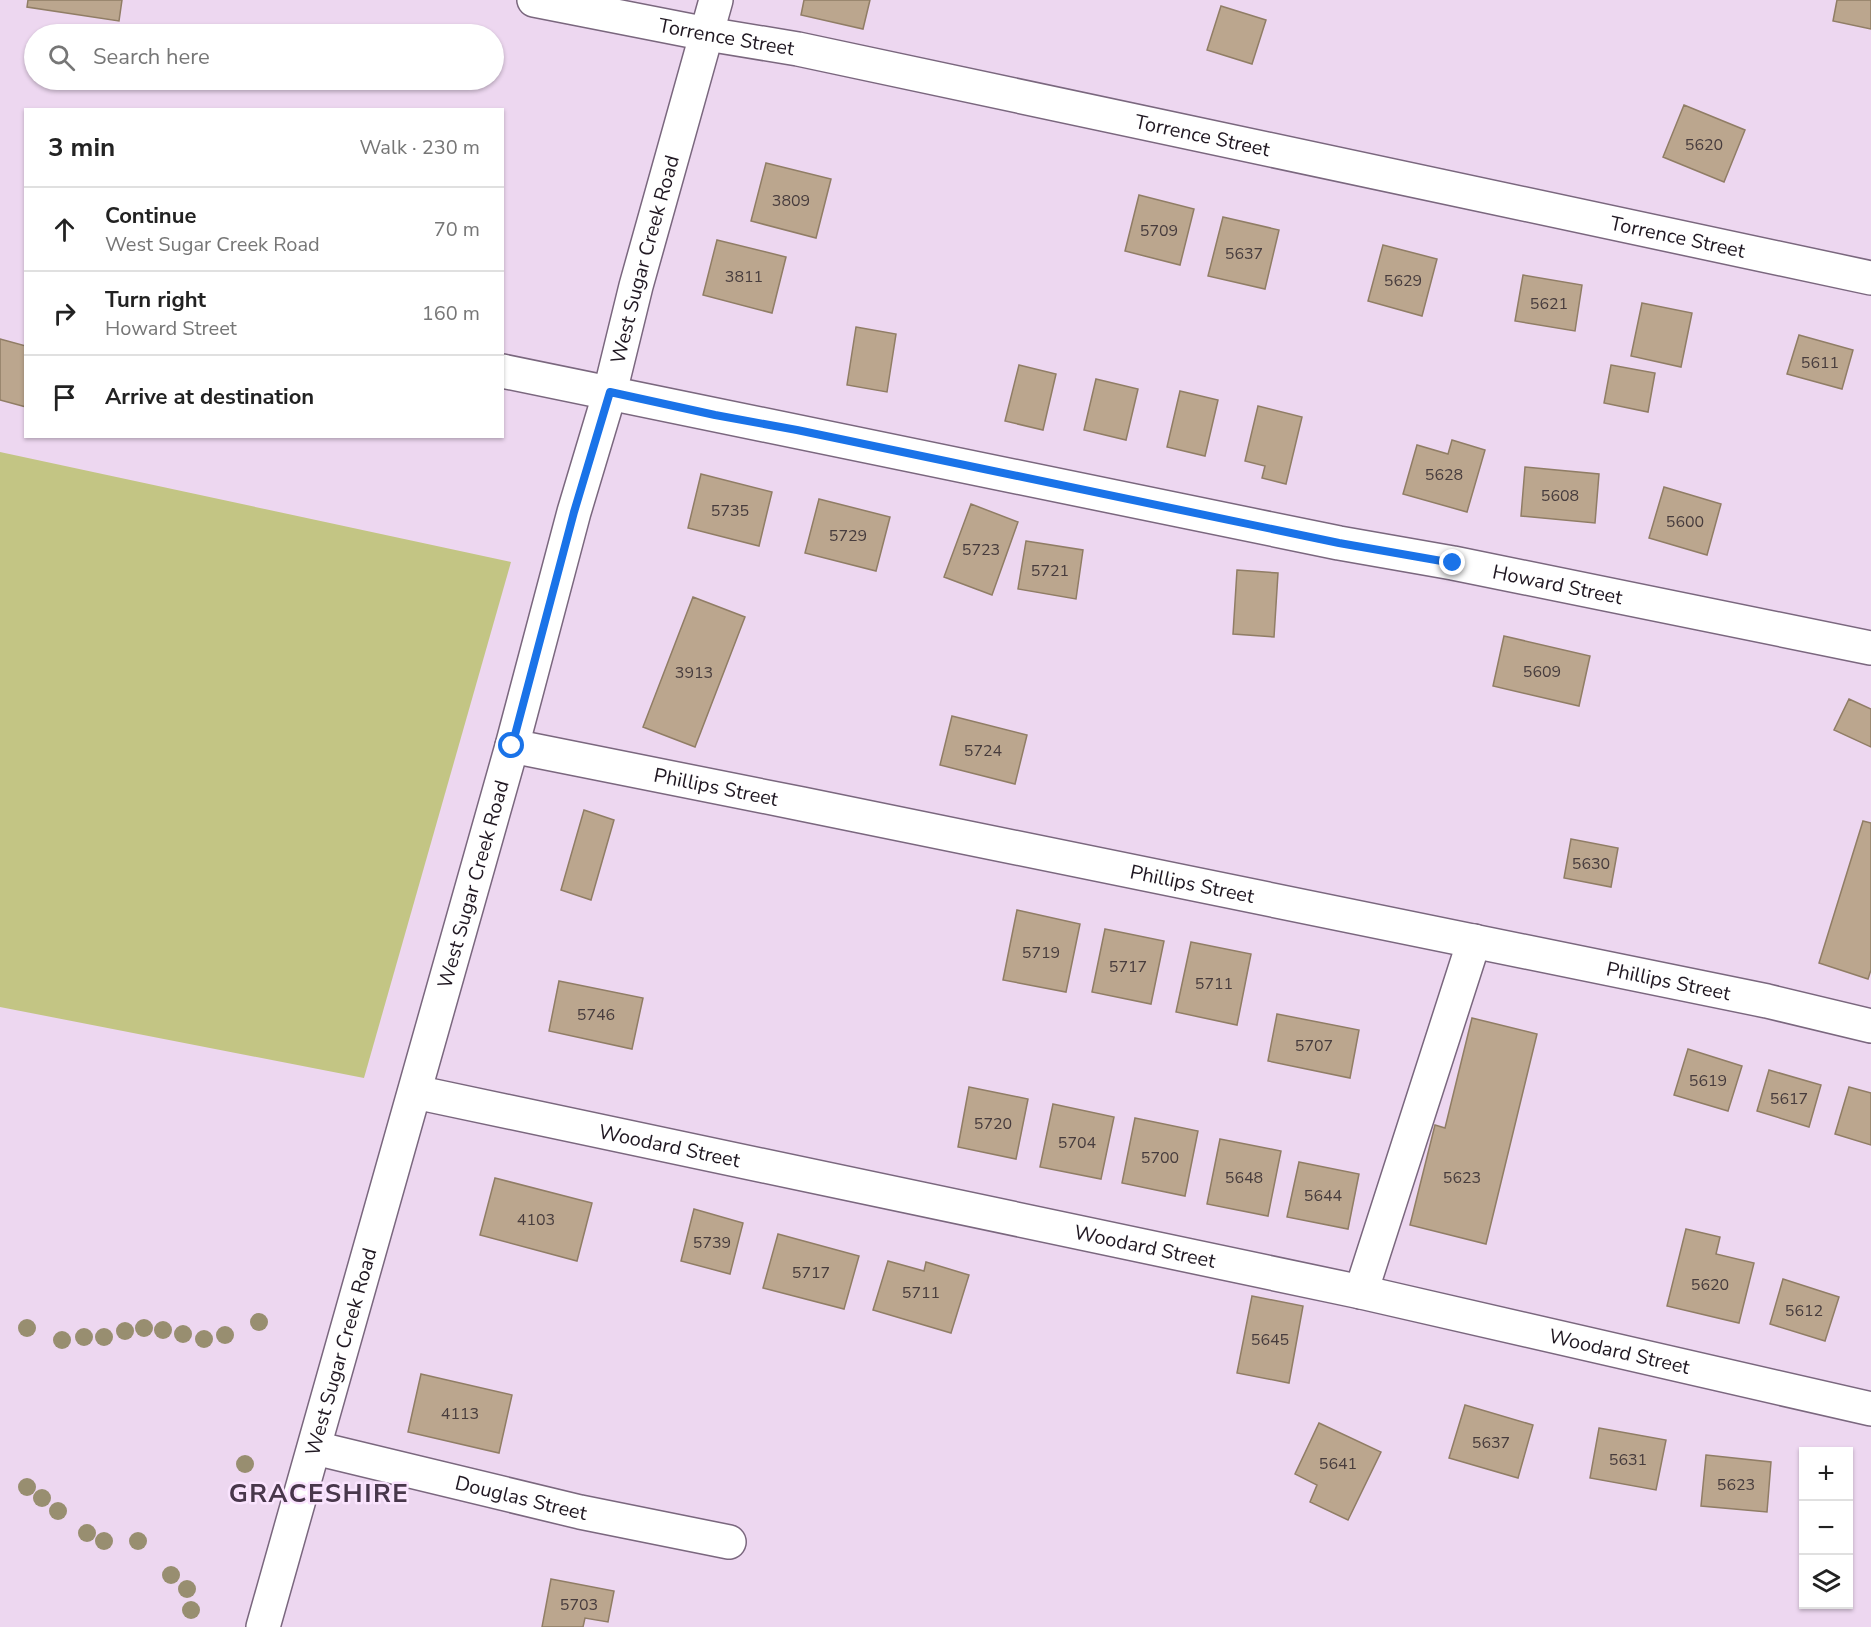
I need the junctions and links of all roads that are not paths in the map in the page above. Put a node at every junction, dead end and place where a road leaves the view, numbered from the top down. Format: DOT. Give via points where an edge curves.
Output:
graph roads {
  1 [pos="534,0"];
  2 [pos="716,0"];
  3 [pos="706,34"];
  4 [pos="1871,278"];
  5 [pos="504,371"];
  6 [pos="610,392"];
  7 [pos="1871,648"];
  8 [pos="512,746"];
  9 [pos="1474,941"];
  10 [pos="1871,1026"];
  11 [pos="415,1092"];
  12 [pos="1361,1292"];
  13 [pos="1871,1409"];
  14 [pos="315,1448"];
  15 [pos="729,1542"];
  16 [pos="263,1627"];
  1 -- 3 [label="street, Torrence Street"];
  2 -- 3 [label="street, West Sugar Creek Road"];
  3 -- 4 [label="street, Torrence Street" via="798,49"];
  3 -- 6 [label="street, West Sugar Creek Road"];
  5 -- 6 [label="street, Howard Street"];
  6 -- 7 [label="street, Howard Street"];
  6 -- 8 [label="street, West Sugar Creek Road"];
  8 -- 9 [label="street, Phillips Street"];
  8 -- 11 [label="street, West Sugar Creek Road"];
  9 -- 10 [label="street, Phillips Street"];
  9 -- 12 [label="street"];
  11 -- 12 [label="street, Woodard Street"];
  11 -- 14 [label="street, West Sugar Creek Road"];
  12 -- 13 [label="street, Woodard Street"];
  14 -- 15 [label="street, Douglas Street" via="580,1512"];
  14 -- 16 [label="street, West Sugar Creek Road"];
}
